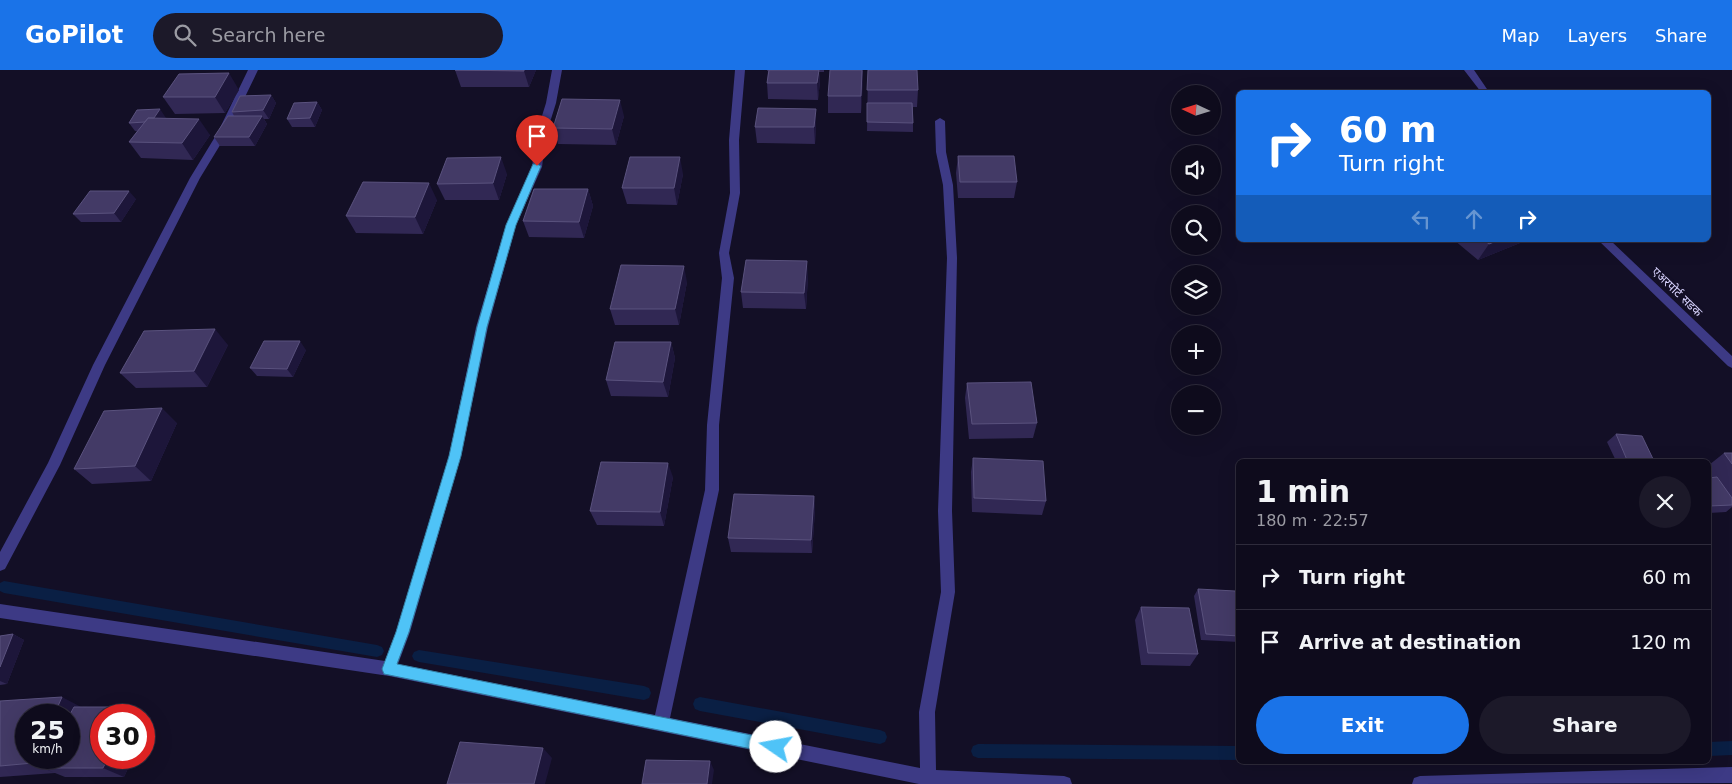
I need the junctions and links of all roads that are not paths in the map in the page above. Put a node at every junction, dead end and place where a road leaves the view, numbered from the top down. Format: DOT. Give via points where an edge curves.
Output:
graph roads {
  1 [pos="253,70"];
  2 [pos="557,70"];
  3 [pos="740,70"];
  4 [pos="1469,70"];
  5 [pos="1484,90"];
  6 [pos="940,121"];
  7 [pos="1605,242"];
  8 [pos="1732,363"];
  9 [pos="0,565"];
  10 [pos="0,611"];
  11 [pos="389,669"];
  12 [pos="661,723"];
  13 [pos="1732,774"];
  14 [pos="928,781"];
  15 [pos="1064,784"];
  16 [pos="1420,784"];
  1 -- 9 [label="street" via="99,365 54,466"];
  2 -- 11 [label="street" via="541,134 537,166 511,225 482,327 455,456"];
  3 -- 12 [label="street" via="734,140 735,192 724,252 728,278 713,424 712,490"];
  4 -- 5 [label="street"];
  6 -- 14 [label="street" via="952,258 945,511 948,592 927,712"];
  7 -- 8 [label="street, एअरपोर्ट सडक"];
  10 -- 11 [label="street"];
  11 -- 12 [label="street"];
  12 -- 14 [label="street"];
  13 -- 16 [label="street"];
  14 -- 15 [label="street"];
}
